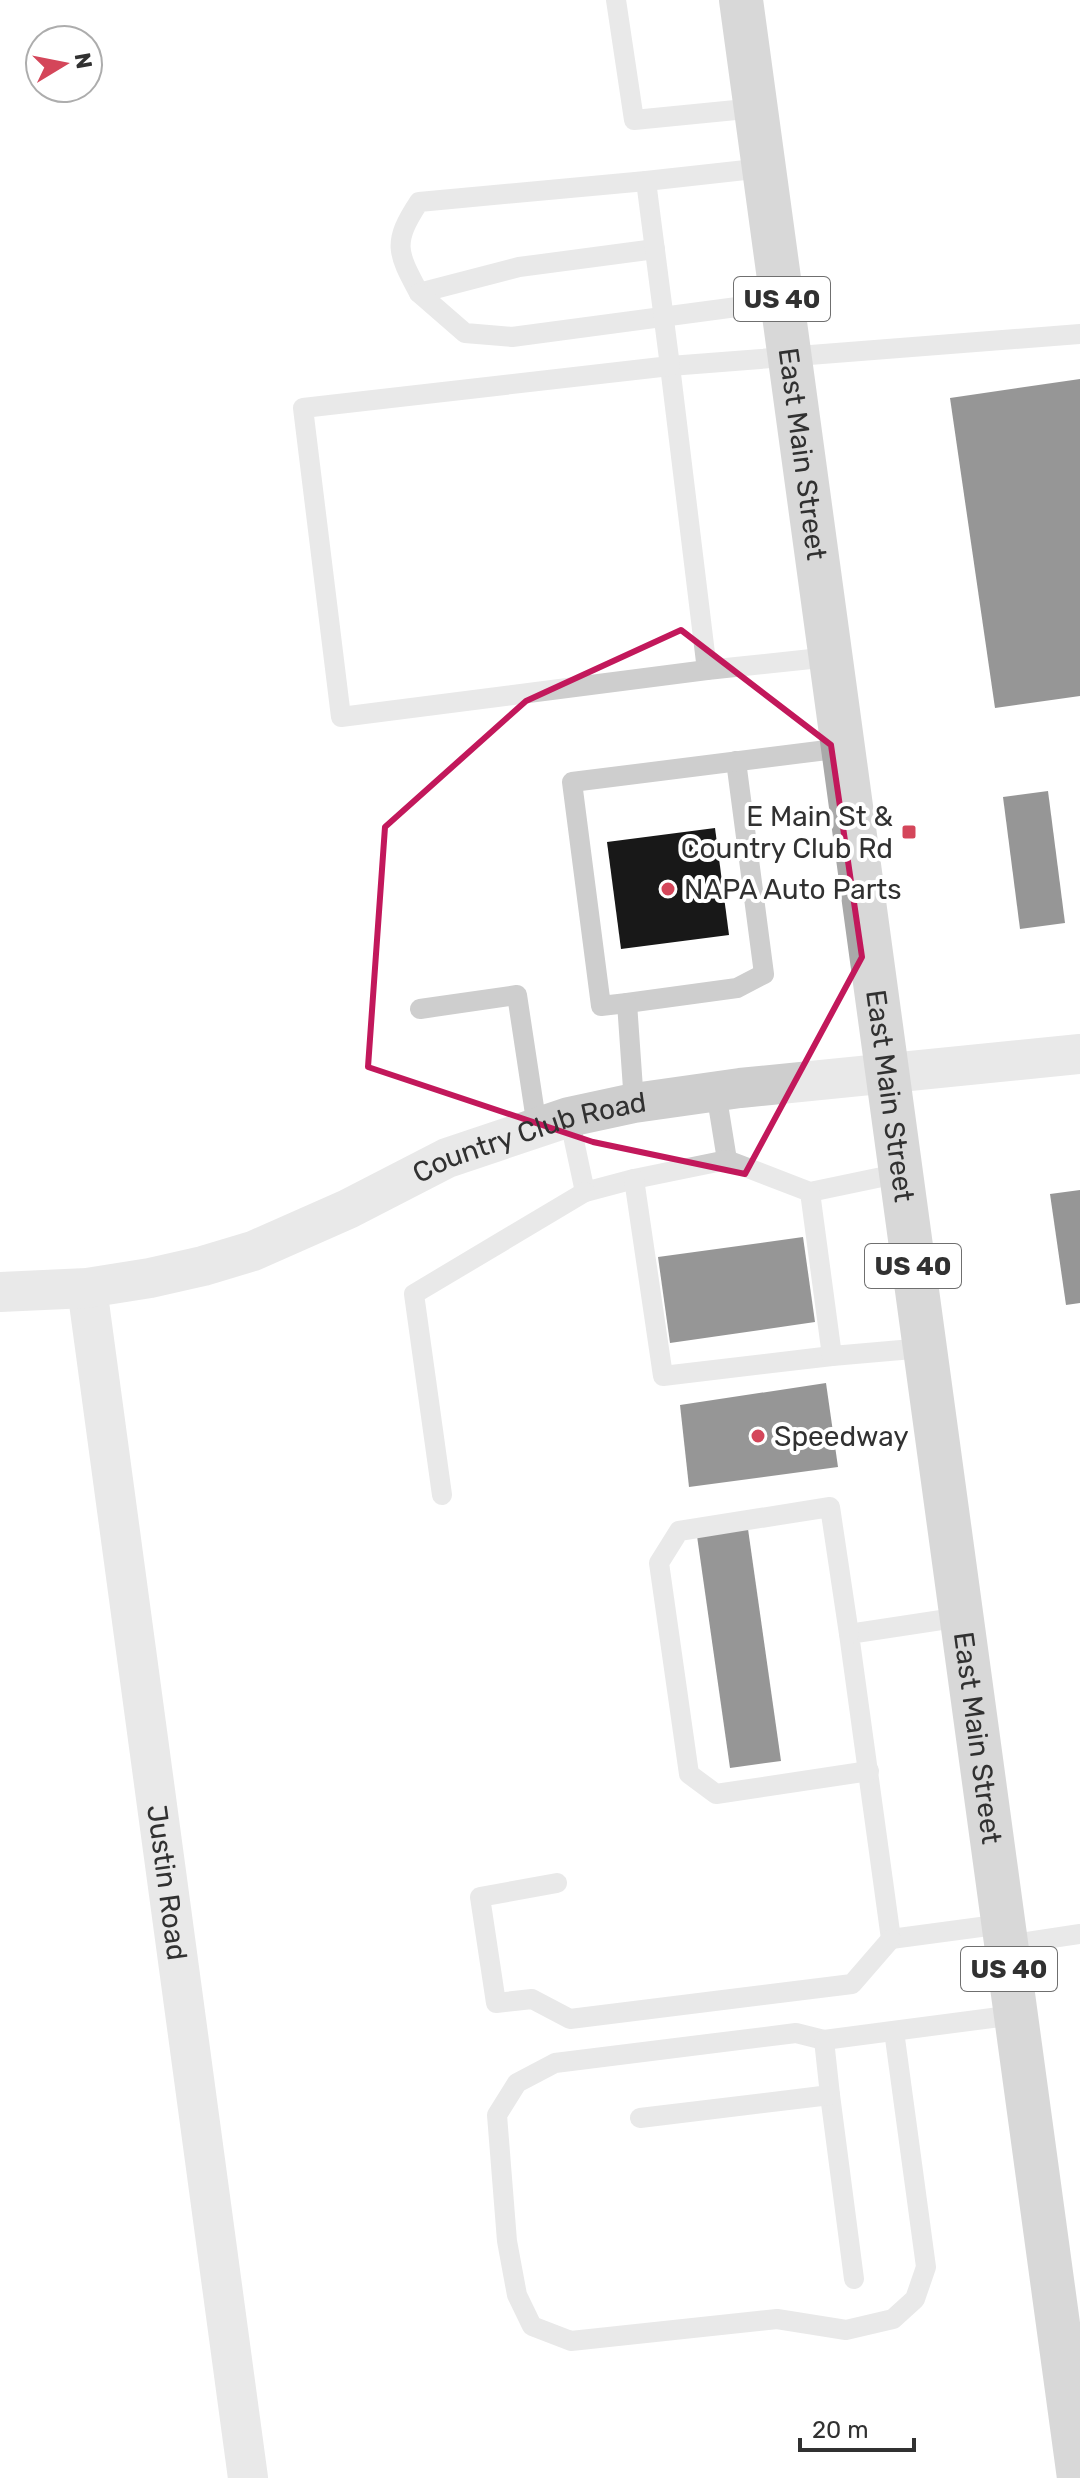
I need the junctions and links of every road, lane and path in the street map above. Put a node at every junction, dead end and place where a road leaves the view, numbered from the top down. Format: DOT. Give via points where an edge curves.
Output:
graph roads {
  1 [pos="616,0"];
  2 [pos="741,0"];
  3 [pos="756,108"];
  4 [pos="764,168"];
  5 [pos="646,181"];
  6 [pos="655,249"];
  7 [pos="419,293"];
  8 [pos="782,301"];
  9 [pos="664,316"];
  10 [pos="1080,334"];
  11 [pos="789,356"];
  12 [pos="670,366"];
  13 [pos="830,657"];
  14 [pos="707,670"];
  15 [pos="843,748"];
  16 [pos="736,761"];
  17 [pos="627,1003"];
  18 [pos="420,1009"];
  19 [pos="1080,1054"];
  20 [pos="887,1073"];
  21 [pos="716,1092"];
  22 [pos="634,1103"];
  23 [pos="553,1122"];
  24 [pos="727,1160"];
  25 [pos="901,1173"];
  26 [pos="634,1179"];
  27 [pos="585,1192"];
  28 [pos="810,1192"];
  29 [pos="87,1288"];
  30 [pos="0,1292"];
  31 [pos="924,1348"];
  32 [pos="832,1356"];
  33 [pos="442,1495"];
  34 [pos="961,1617"];
  35 [pos="849,1634"];
  36 [pos="869,1771"];
  37 [pos="557,1883"];
  38 [pos="1080,1934"];
  39 [pos="1004,1935"];
  40 [pos="891,1939"];
  41 [pos="1015,2015"];
  42 [pos="894,2031"];
  43 [pos="824,2040"];
  44 [pos="830,2095"];
  45 [pos="640,2118"];
  46 [pos="854,2279"];
  47 [pos="248,2478"];
  48 [pos="1079,2478"];
  1 -- 3 [label="lane" via="634,120"];
  2 -- 3 [label="main road, East Main Street / US 40"];
  3 -- 4 [label="main road, East Main Street / US 40"];
  4 -- 5 [label="lane"];
  4 -- 8 [label="main road, East Main Street / US 40"];
  5 -- 6 [label="lane"];
  5 -- 7 [label="lane" via="419,202 402,229 402,261"];
  6 -- 7 [label="lane" via="519,267"];
  6 -- 9 [label="lane"];
  7 -- 9 [label="lane" via="465,333 512,337"];
  8 -- 9 [label="lane"];
  8 -- 11 [label="main road, East Main Street / US 40"];
  9 -- 12 [label="lane"];
  10 -- 11 [label="lane"];
  11 -- 12 [label="lane"];
  11 -- 13 [label="main road, East Main Street / US 40"];
  12 -- 14 [label="lane"];
  12 -- 14 [label="lane" via="303,408 341,717"];
  13 -- 14 [label="lane"];
  13 -- 15 [label="main road, East Main Street / US 40"];
  15 -- 16 [label="lane"];
  15 -- 20 [label="main road, East Main Street / US 40"];
  16 -- 17 [label="lane" via="764,974 737,988"];
  16 -- 17 [label="lane" via="572,782 601,1006"];
  17 -- 22 [label="lane"];
  18 -- 23 [label="lane" via="517,995"];
  19 -- 20 [label="street, Country Club Road"];
  20 -- 21 [label="street, Country Club Road"];
  20 -- 25 [label="main road, East Main Street / US 40"];
  21 -- 22 [label="street, Country Club Road"];
  21 -- 24 [label="lane"];
  22 -- 23 [label="street, Country Club Road"];
  23 -- 27 [label="lane"];
  23 -- 29 [label="street, Country Club Road" via="447,1158 253,1251"];
  24 -- 26 [label="lane"];
  24 -- 28 [label="lane"];
  25 -- 28 [label="lane"];
  25 -- 31 [label="main road, East Main Street / US 40"];
  26 -- 27 [label="lane"];
  26 -- 32 [label="lane" via="663,1376"];
  27 -- 33 [label="lane" via="414,1294"];
  28 -- 32 [label="lane"];
  29 -- 30 [label="street, Country Club Road"];
  29 -- 47 [label="street, Justin Road"];
  31 -- 32 [label="lane"];
  31 -- 34 [label="main road, East Main Street / US 40"];
  34 -- 35 [label="lane"];
  34 -- 39 [label="main road, East Main Street / US 40"];
  35 -- 36 [label="lane"];
  35 -- 36 [label="lane" via="830,1507 679,1531 659,1563 689,1774 716,1794"];
  36 -- 40 [label="lane"];
  37 -- 40 [label="lane" via="480,1897 496,2003 532,1999 570,2019 852,1984"];
  38 -- 39 [label="lane"];
  39 -- 40 [label="lane"];
  39 -- 41 [label="main road, East Main Street / US 40"];
  41 -- 42 [label="lane"];
  41 -- 48 [label="main road, East Main Street / US 40"];
  42 -- 43 [label="lane"];
  42 -- 43 [label="lane" via="926,2267 915,2299 893,2319 846,2330 777,2319 571,2341 532,2326 517,2295 507,2241 497,2115 517,2083 555,2063 796,2033"];
  43 -- 44 [label="lane"];
  44 -- 45 [label="lane"];
  44 -- 46 [label="lane"];
}
